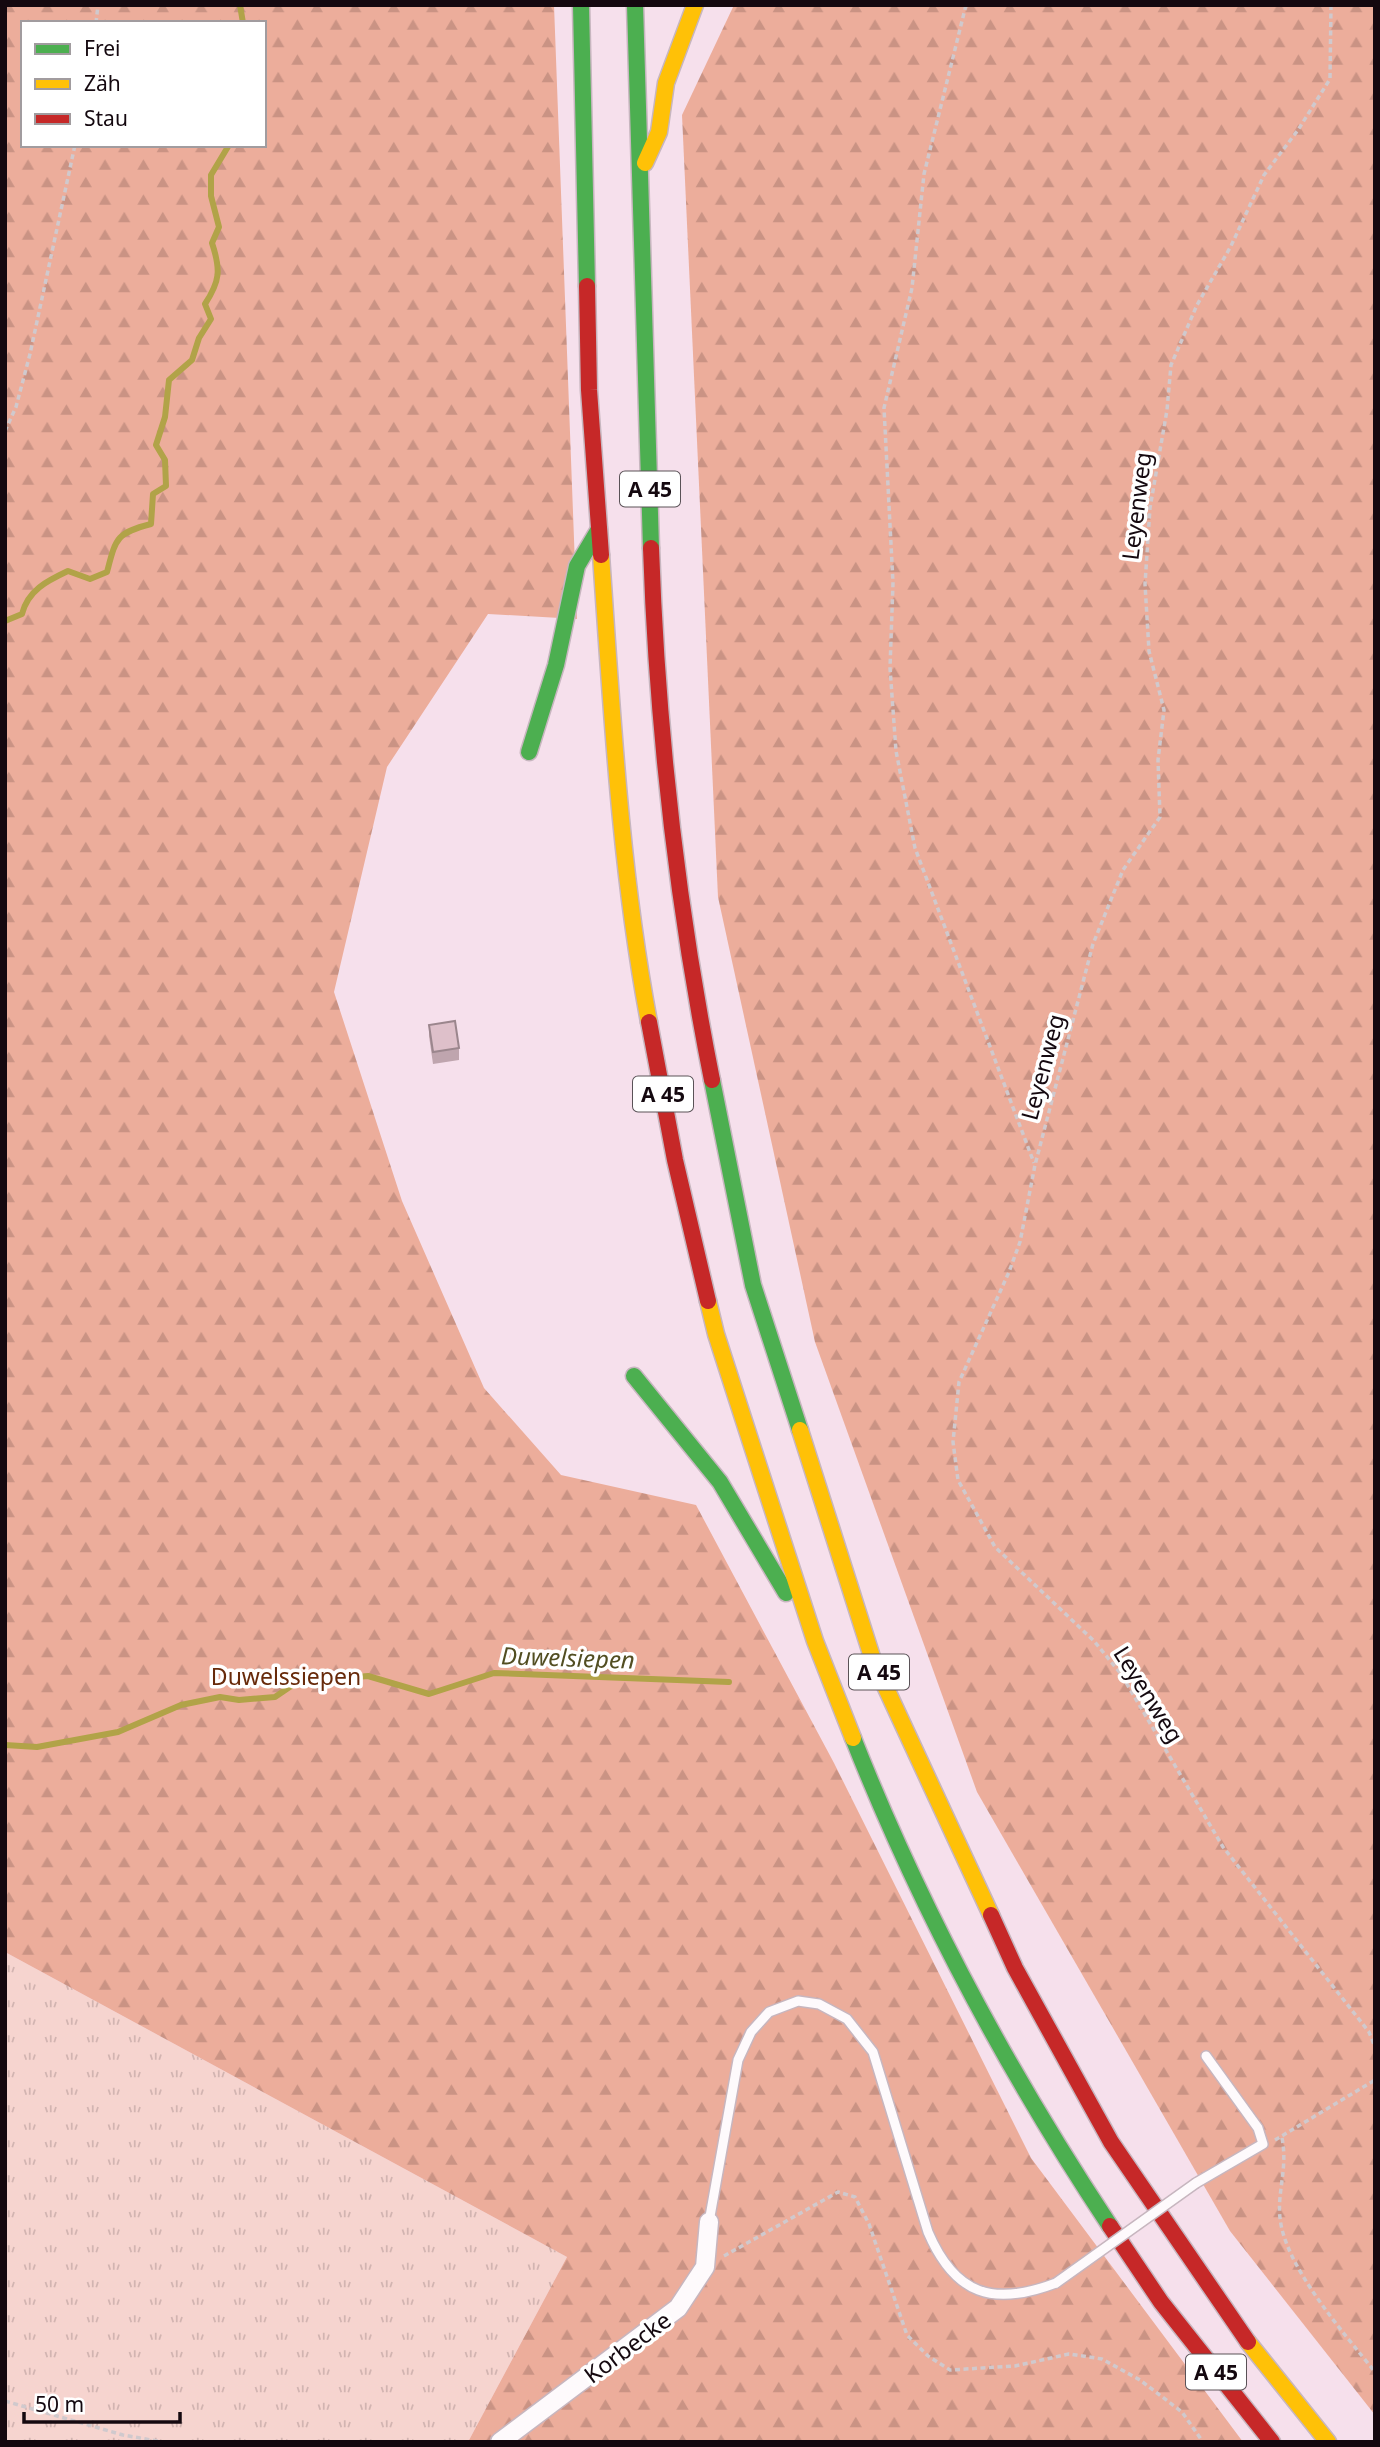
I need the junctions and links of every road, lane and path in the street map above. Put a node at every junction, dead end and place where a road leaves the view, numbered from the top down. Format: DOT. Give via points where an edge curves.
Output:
graph roads {
  1 [pos="581,5"];
  2 [pos="635,5"];
  3 [pos="695,5"];
  4 [pos="966,5"];
  5 [pos="1331,5"];
  6 [pos="75,147"];
  7 [pos="641,173"];
  8 [pos="5,431"];
  9 [pos="599,529"];
  10 [pos="529,752"];
  11 [pos="1035,1165"];
  12 [pos="634,1376"];
  13 [pos="815,1641"];
  14 [pos="1375,2047"];
  15 [pos="1206,2056"];
  16 [pos="1375,2080"];
  17 [pos="1282,2138"];
  18 [pos="1263,2144"];
  19 [pos="709,2222"];
  20 [pos="705,2267"];
  21 [pos="1375,2372"];
  22 [pos="5,2401"];
  23 [pos="163,2442"];
  24 [pos="500,2442"];
  25 [pos="1203,2442"];
  26 [pos="1272,2442"];
  27 [pos="1328,2442"];
  1 -- 9 [label="highway, A 45" via="589,390"];
  2 -- 7 [label="highway, A 45"];
  3 -- 7 [label="highway" via="666,83 659,132"];
  4 -- 11 [label="path" via="924,174 912,288 884,408 892,583 890,667 896,751 915,848"];
  5 -- 11 [label="path, Leyenweg" via="1330,79 1264,174 1171,365 1150,508 1145,584 1149,651 1164,710 1158,760 1160,817 1123,870 1093,944"];
  6 -- 8 [label="path" via="30,354"];
  7 -- 27 [label="highway, A 45" via="653,608 670,804 687,957 753,1285 873,1660 1015,1968 1111,2142 1235,2325"];
  9 -- 10 [label="highway" via="577,566 556,665"];
  9 -- 13 [label="highway, A 45" via="615,756 641,980 675,1160 716,1334"];
  11 -- 14 [label="path, Leyenweg" via="1016,1252 959,1382 953,1442 958,1479 995,1547 1094,1641 1121,1674 1223,1847 1369,2032"];
  12 -- 13 [label="highway" via="720,1482"];
  13 -- 26 [label="highway, A 45" via="889,1828 976,2005 1049,2134 1160,2302"];
  15 -- 18 [label="lane" via="1258,2128"];
  16 -- 17 [label="path"];
  17 -- 18 [label="path"];
  17 -- 21 [label="path" via="1286,2160 1280,2217 1290,2254"];
  18 -- 19 [label="lane, bridge" via="1196,2183 1056,2283 1028,2294 1000,2296 966,2285 940,2261 873,2052 847,2019 819,2004 798,2001 769,2012 751,2032 738,2060"];
  19 -- 20 [label="street, Korbecke"];
  20 -- 24 [label="street, Korbecke" via="678,2308"];
  20 -- 25 [label="path" via="838,2192 855,2197 869,2224 906,2335 928,2356 950,2370 1015,2366 1069,2354 1102,2360 1140,2380 1182,2412"];
  22 -- 23 [label="path"];
}
